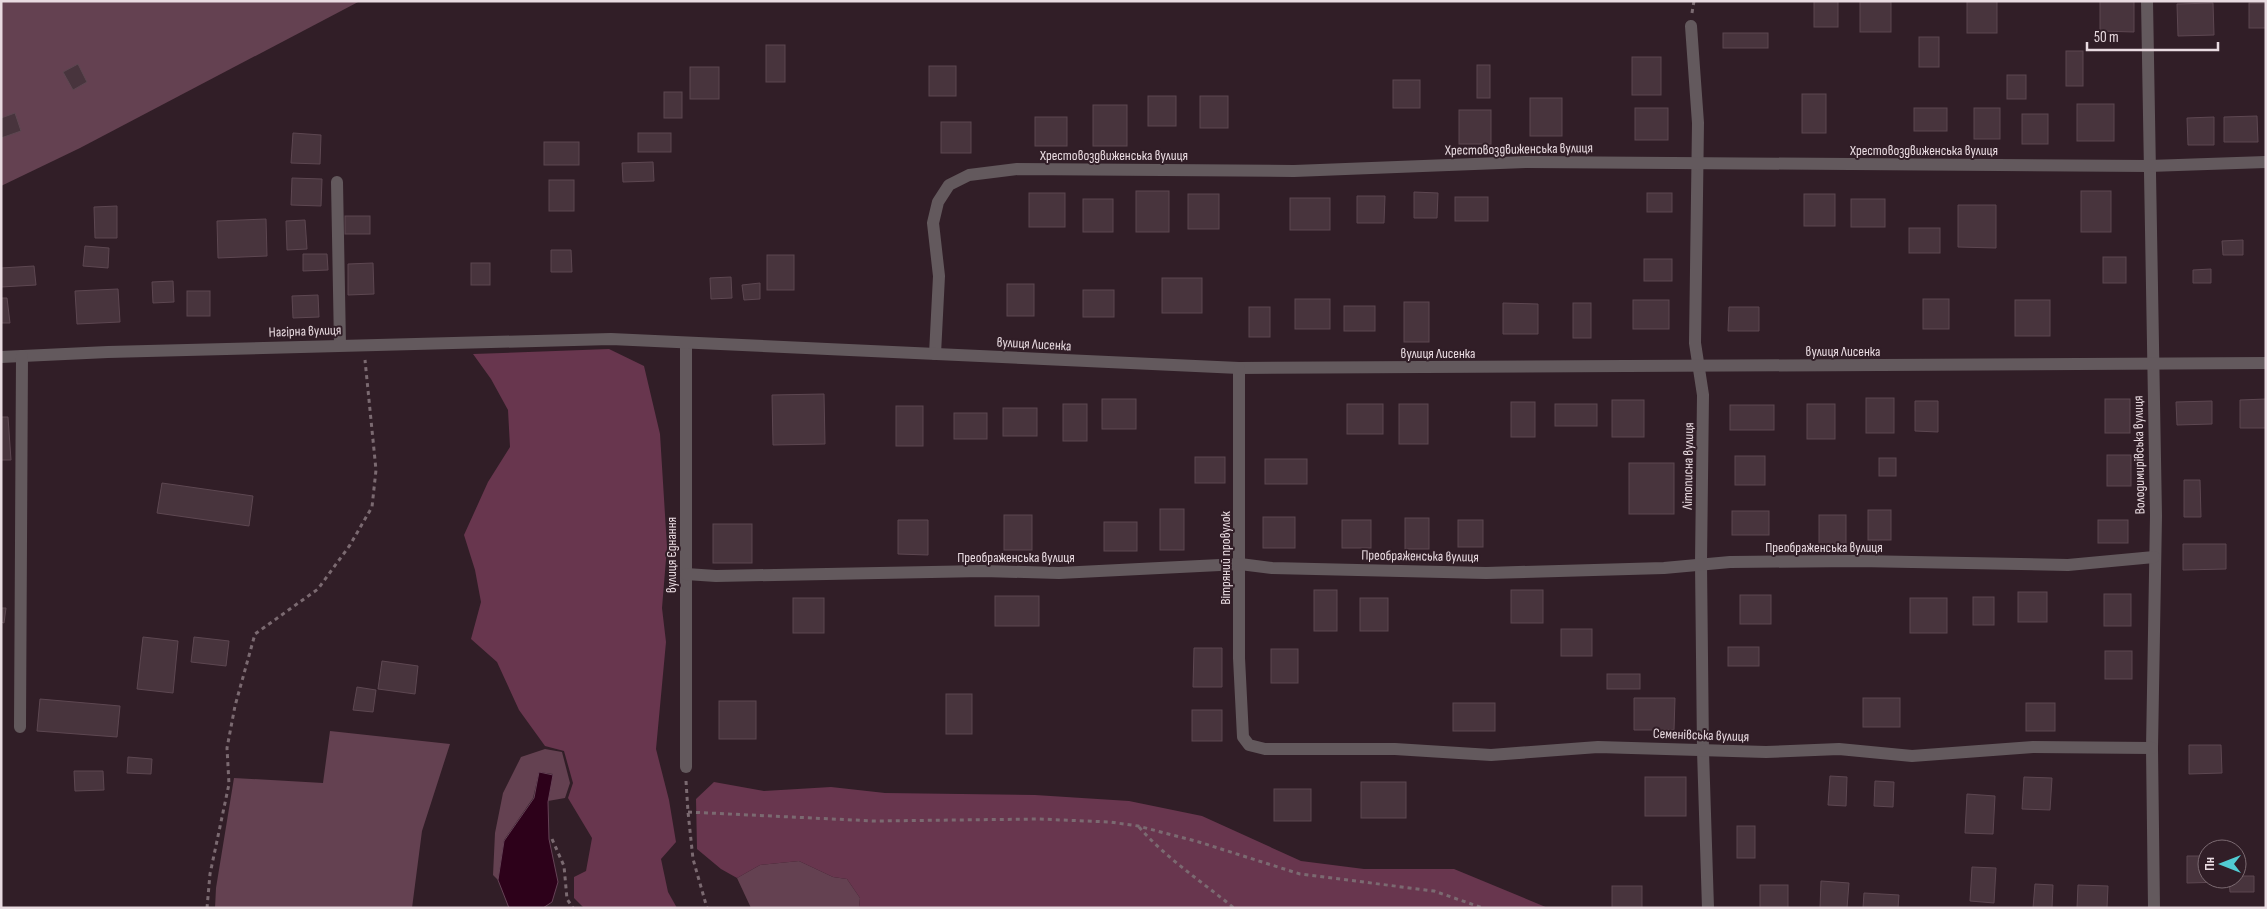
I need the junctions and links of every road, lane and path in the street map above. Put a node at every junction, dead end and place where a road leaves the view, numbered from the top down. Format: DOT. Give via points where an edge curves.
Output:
graph roads {
  1 [pos="2147,1"];
  2 [pos="1691,26"];
  3 [pos="1698,162"];
  4 [pos="2266,162"];
  5 [pos="2150,166"];
  6 [pos="337,182"];
  7 [pos="610,339"];
  8 [pos="686,343"];
  9 [pos="364,344"];
  10 [pos="340,345"];
  11 [pos="935,354"];
  12 [pos="22,356"];
  13 [pos="1,357"];
  14 [pos="2266,363"];
  15 [pos="2152,365"];
  16 [pos="1699,366"];
  17 [pos="1239,368"];
  18 [pos="2154,557"];
  19 [pos="1701,563"];
  20 [pos="1240,564"];
  21 [pos="686,574"];
  22 [pos="20,727"];
  23 [pos="1249,746"];
  24 [pos="2152,748"];
  25 [pos="1703,751"];
  26 [pos="686,768"];
  27 [pos="688,812"];
  28 [pos="1138,826"];
  29 [pos="552,839"];
  30 [pos="208,908"];
  31 [pos="574,908"];
  32 [pos="707,908"];
  33 [pos="1234,908"];
  34 [pos="1483,908"];
  35 [pos="1708,908"];
  36 [pos="2154,908"];
  1 -- 5 [label="street, Володимирівська вулиця"];
  2 -- 3 [label="street, Літописна вулиця"];
  3 -- 5 [label="street, Хрестовоздвиженська вулиця"];
  3 -- 11 [label="street, Хрестовоздвиженська вулиця" via="1527,162 1294,171 1017,169 969,174 949,184 938,202 933,223 939,276"];
  3 -- 16 [label="street, Літописна вулиця" via="1695,344"];
  4 -- 5 [label="street, Хрестовоздвиженська вулиця"];
  5 -- 15 [label="street, Володимирівська вулиця"];
  6 -- 10 [label="street"];
  7 -- 8 [label="street, вулиця Лисенка"];
  7 -- 9 [label="street, Нагірна вулиця"];
  8 -- 11 [label="street, вулиця Лисенка"];
  8 -- 21 [label="street, вулиця Єднання"];
  9 -- 10 [label="street, Нагірна вулиця"];
  9 -- 30 [label="path" via="376,470 372,507 350,545 318,589 254,634 227,748 229,784 210,874"];
  10 -- 12 [label="street, Нагірна вулиця"];
  11 -- 17 [label="street, вулиця Лисенка"];
  12 -- 13 [label="street, Нагірна вулиця"];
  12 -- 22 [label="street"];
  14 -- 15 [label="street, вулиця Лисенка"];
  15 -- 16 [label="street, вулиця Лисенка"];
  15 -- 18 [label="street, Володимирівська вулиця"];
  16 -- 17 [label="street, вулиця Лисенка"];
  16 -- 19 [label="street, Літописна вулиця" via="1703,395"];
  17 -- 20 [label="street, Вітряний провулок"];
  18 -- 19 [label="street, Преображенська вулиця" via="2068,565 1858,561"];
  18 -- 24 [label="street, Володимирівська вулиця"];
  19 -- 20 [label="street, Преображенська вулиця" via="1664,568 1486,572 1272,568"];
  19 -- 25 [label="street, Літописна вулиця"];
  20 -- 21 [label="street, Преображенська вулиця" via="1059,574 983,571"];
  20 -- 23 [label="street, Вітряний провулок" via="1239,658 1243,737"];
  21 -- 26 [label="street, вулиця Єднання"];
  23 -- 25 [label="street, Семенівська вулиця" via="1491,755 1598,747"];
  24 -- 25 [label="street, Семенівська вулиця" via="2034,747 1912,756 1839,749"];
  24 -- 36 [label="street, Володимирівська вулиця"];
  25 -- 35 [label="street, Літописна вулиця"];
  26 -- 27 [label="path"];
  27 -- 28 [label="path" via="874,820 1039,819"];
  27 -- 32 [label="path" via="693,859"];
  28 -- 33 [label="path" via="1176,864"];
  28 -- 34 [label="path" via="1300,874 1434,891"];
  29 -- 31 [label="path" via="564,866 567,899"];
}
